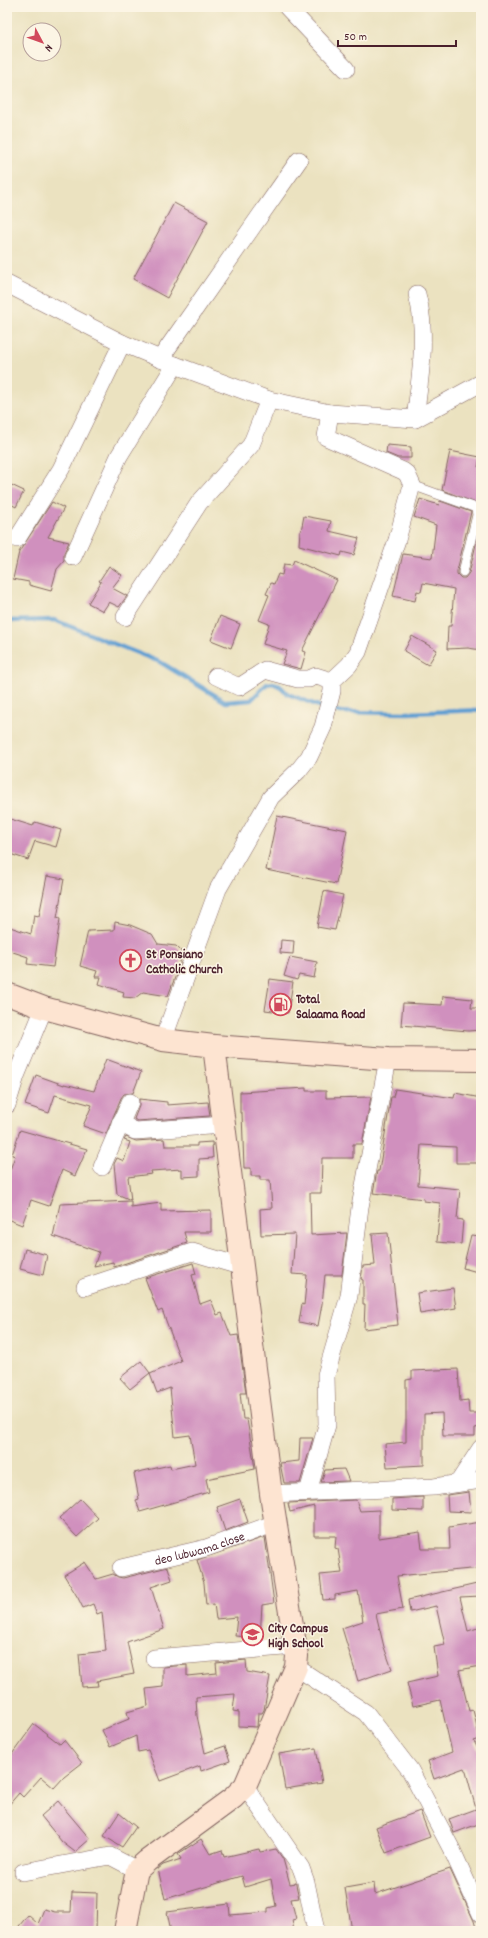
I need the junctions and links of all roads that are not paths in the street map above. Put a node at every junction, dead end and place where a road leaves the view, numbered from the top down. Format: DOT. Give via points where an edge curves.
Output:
graph roads {
  1 [pos="287,7"];
  2 [pos="346,69"];
  3 [pos="299,160"];
  4 [pos="7,284"];
  5 [pos="417,294"];
  6 [pos="122,342"];
  7 [pos="167,362"];
  8 [pos="481,383"];
  9 [pos="269,400"];
  10 [pos="330,413"];
  11 [pos="415,419"];
  12 [pos="412,485"];
  13 [pos="18,539"];
  14 [pos="73,557"];
  15 [pos="463,572"];
  16 [pos="125,618"];
  17 [pos="216,676"];
  18 [pos="332,681"];
  19 [pos="7,994"];
  20 [pos="44,1008"];
  21 [pos="163,1040"];
  22 [pos="214,1046"];
  23 [pos="388,1060"];
  24 [pos="481,1060"];
  25 [pos="130,1102"];
  26 [pos="7,1105"];
  27 [pos="120,1123"];
  28 [pos="224,1125"];
  29 [pos="102,1167"];
  30 [pos="242,1267"];
  31 [pos="85,1287"];
  32 [pos="481,1448"];
  33 [pos="481,1480"];
  34 [pos="458,1483"];
  35 [pos="308,1492"];
  36 [pos="271,1494"];
  37 [pos="276,1523"];
  38 [pos="121,1568"];
  39 [pos="295,1646"];
  40 [pos="154,1658"];
  41 [pos="296,1667"];
  42 [pos="245,1786"];
  43 [pos="137,1870"];
  44 [pos="23,1872"];
  45 [pos="481,1914"];
  46 [pos="125,1931"];
  47 [pos="316,1931"];
  1 -- 2 [label="street"];
  3 -- 7 [label="street"];
  4 -- 6 [label="street"];
  5 -- 11 [label="street" via="423,334"];
  6 -- 7 [label="street"];
  6 -- 13 [label="street" via="62,469"];
  7 -- 9 [label="street"];
  7 -- 14 [label="street" via="119,456"];
  8 -- 11 [label="street"];
  9 -- 10 [label="street"];
  9 -- 16 [label="street" via="251,445 199,503"];
  10 -- 11 [label="street"];
  10 -- 12 [label="street" via="326,437 403,470"];
  12 -- 15 [label="lane" via="476,508 477,514"];
  12 -- 18 [label="street" via="397,540 358,652 349,666"];
  17 -- 18 [label="street" via="238,687 265,670 298,679 316,676"];
  18 -- 21 [label="street" via="328,710 309,757 271,797 218,889"];
  19 -- 20 [label="street"];
  20 -- 21 [label="street"];
  20 -- 26 [label="street"];
  21 -- 22 [label="street"];
  22 -- 23 [label="street"];
  22 -- 28 [label="street"];
  23 -- 24 [label="street"];
  23 -- 35 [label="street" via="360,1207 349,1296 326,1375 327,1425"];
  25 -- 27 [label="street"];
  27 -- 28 [label="street" via="136,1131"];
  27 -- 29 [label="street"];
  28 -- 30 [label="street"];
  30 -- 31 [label="street" via="192,1252"];
  30 -- 36 [label="street"];
  32 -- 34 [label="street"];
  33 -- 34 [label="street"];
  34 -- 35 [label="street" via="434,1487"];
  35 -- 36 [label="street"];
  36 -- 37 [label="street"];
  37 -- 38 [label="street, deo lubwama close" via="206,1548"];
  37 -- 39 [label="street"];
  39 -- 40 [label="street"];
  39 -- 41 [label="street"];
  41 -- 42 [label="street"];
  41 -- 45 [label="street" via="366,1713 410,1770 452,1850"];
  42 -- 43 [label="street" via="223,1806 147,1860"];
  42 -- 47 [label="street" via="301,1868"];
  43 -- 44 [label="street" via="110,1856"];
  43 -- 46 [label="street"];
}
